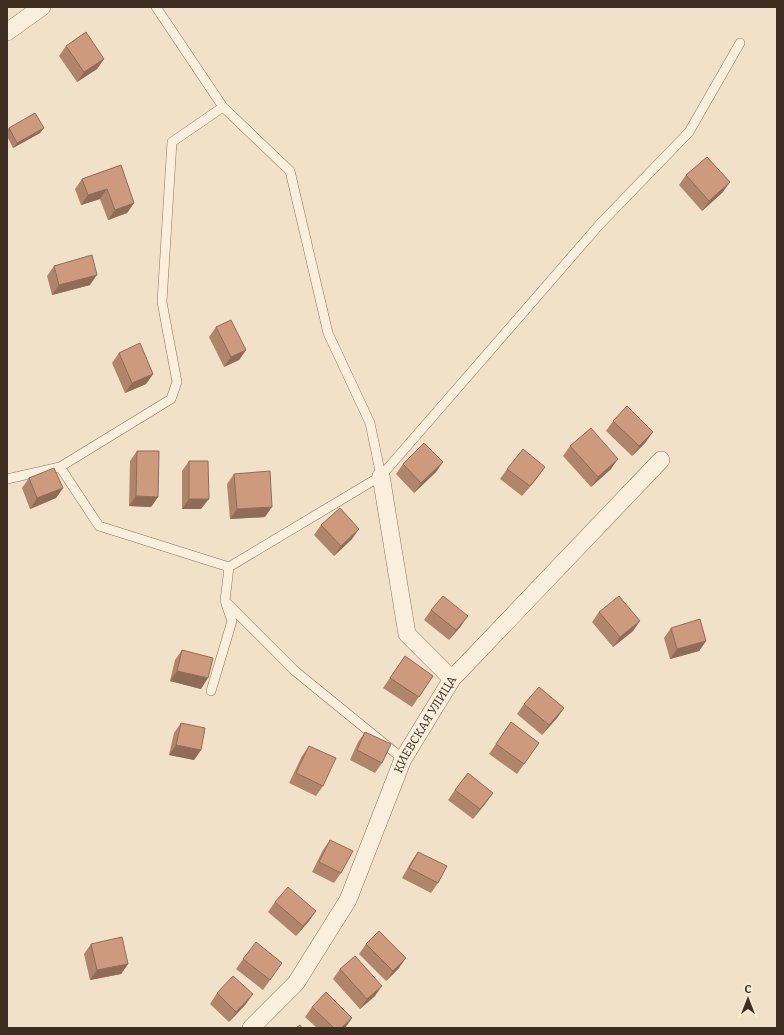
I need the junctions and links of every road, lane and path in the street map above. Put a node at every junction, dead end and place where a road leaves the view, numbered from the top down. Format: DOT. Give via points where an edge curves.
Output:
graph roads {
  1 [pos="42,7"];
  2 [pos="156,7"];
  3 [pos="7,32"];
  4 [pos="740,43"];
  5 [pos="222,107"];
  6 [pos="661,460"];
  7 [pos="60,468"];
  8 [pos="381,476"];
  9 [pos="7,479"];
  10 [pos="229,567"];
  11 [pos="224,601"];
  12 [pos="452,679"];
  13 [pos="210,691"];
  14 [pos="403,759"];
  15 [pos="251,1028"];
  1 -- 3 [label="street"];
  2 -- 5 [label="lane"];
  4 -- 8 [label="lane" via="689,132 600,224"];
  5 -- 7 [label="lane" via="172,142 162,302 177,382 171,399"];
  5 -- 8 [label="lane" via="290,171 328,333 370,423"];
  6 -- 12 [label="street, КИЕВСКАЯ УЛИЦА"];
  7 -- 9 [label="lane"];
  7 -- 10 [label="lane" via="99,526"];
  8 -- 10 [label="lane"];
  8 -- 12 [label="street" via="407,634"];
  10 -- 11 [label="lane"];
  11 -- 13 [label="lane" via="232,621"];
  11 -- 14 [label="lane" via="295,671"];
  12 -- 14 [label="street, КИЕВСКАЯ УЛИЦА"];
  14 -- 15 [label="street, КИЕВСКАЯ УЛИЦА" via="348,900 296,983"];
}
